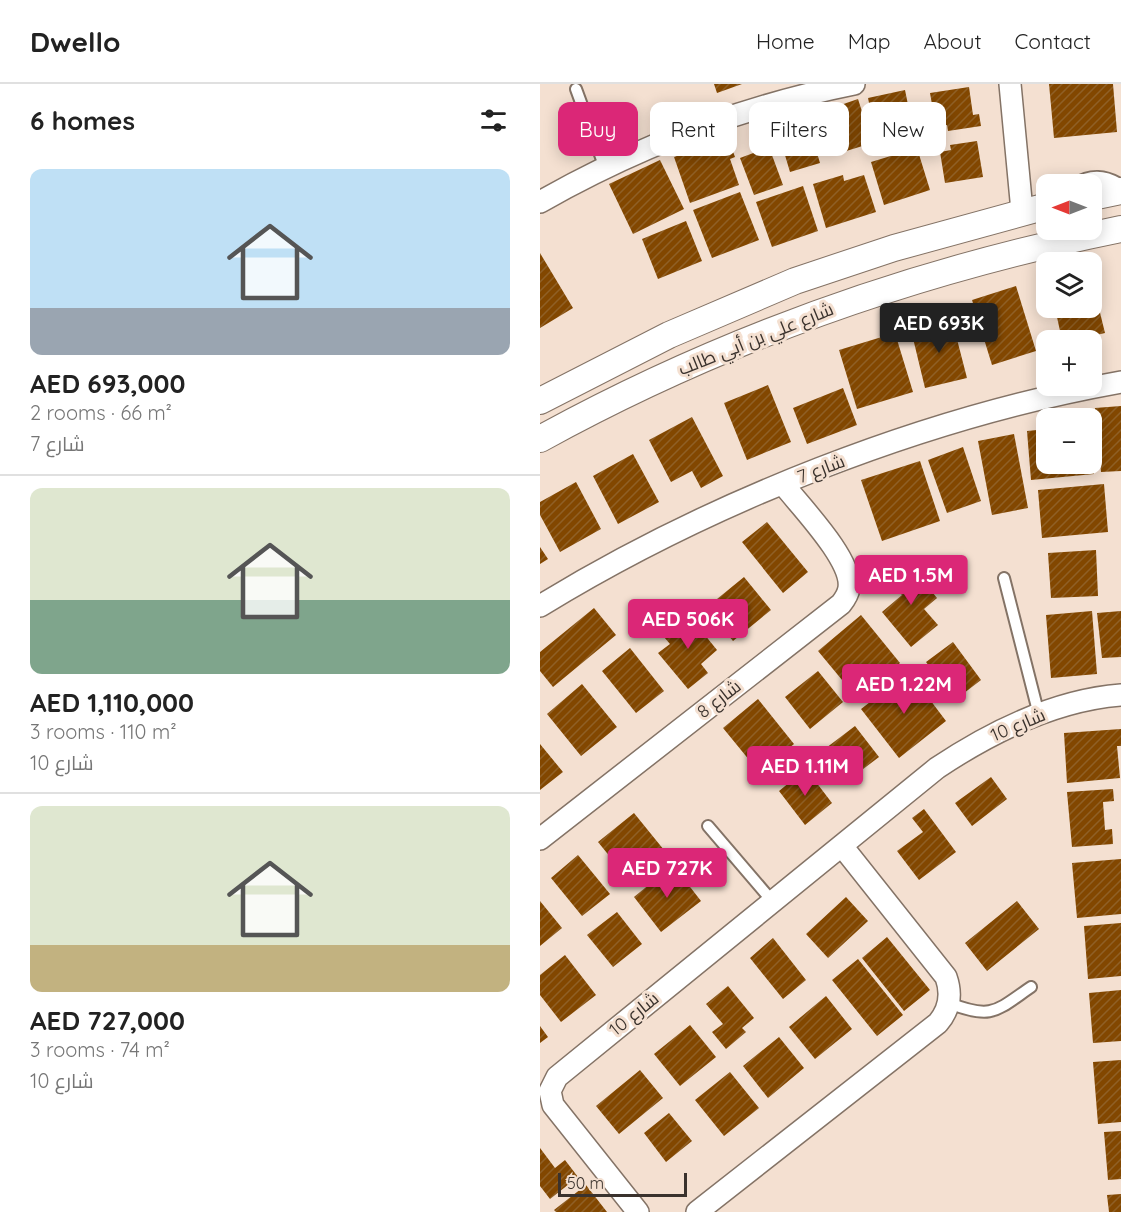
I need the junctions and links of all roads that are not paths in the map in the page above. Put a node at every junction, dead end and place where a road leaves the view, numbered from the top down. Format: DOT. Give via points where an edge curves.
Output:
graph roads {
  1 [pos="854,84"];
  2 [pos="1010,84"];
  3 [pos="576,89"];
  4 [pos="605,168"];
  5 [pos="1102,177"];
  6 [pos="1121,185"];
  7 [pos="1121,191"];
  8 [pos="1102,195"];
  9 [pos="540,202"];
  10 [pos="1036,208"];
  11 [pos="1022,211"];
  12 [pos="1121,229"];
  13 [pos="754,298"];
  14 [pos="766,333"];
  15 [pos="629,354"];
  16 [pos="1121,382"];
  17 [pos="639,388"];
  18 [pos="540,400"];
  19 [pos="540,439"];
  20 [pos="783,484"];
  21 [pos="1004,578"];
  22 [pos="540,606"];
  23 [pos="1121,696"];
  24 [pos="1039,715"];
  25 [pos="708,826"];
  26 [pos="540,839"];
  27 [pos="842,846"];
  28 [pos="773,902"];
  29 [pos="1031,987"];
  30 [pos="949,1003"];
  31 [pos="638,1212"];
  32 [pos="697,1212"];
  1 -- 4 [label="street" via="716,122"];
  2 -- 11 [label="street"];
  3 -- 4 [label="lane"];
  4 -- 9 [label="street"];
  5 -- 6 [label="lane"];
  7 -- 8 [label="street"];
  10 -- 11 [label="street, شارع علي بن أبي طالب"];
  11 -- 13 [label="street, شارع علي بن أبي طالب" via="883,251"];
  12 -- 14 [label="street, شارع علي بن أبي طالب" via="966,266"];
  13 -- 14 [label="street" via="752,320"];
  13 -- 15 [label="street, شارع علي بن أبي طالب"];
  14 -- 17 [label="street, شارع علي بن أبي طالب"];
  15 -- 17 [label="street" via="640,357 647,366 647,378"];
  15 -- 18 [label="street, شارع علي بن أبي طالب"];
  16 -- 20 [label="street, شارع 7" via="965,420"];
  17 -- 19 [label="street, شارع علي بن أبي طالب"];
  20 -- 22 [label="street, شارع 7" via="641,550"];
  20 -- 26 [label="street, شارع 8" via="842,560 849,580 847,597"];
  21 -- 24 [label="lane"];
  23 -- 24 [label="street, شارع 10" via="1090,700"];
  24 -- 27 [label="street, شارع 10" via="989,736 937,768"];
  25 -- 28 [label="lane"];
  27 -- 28 [label="street, شارع 10"];
  27 -- 30 [label="street" via="943,972 949,987"];
  28 -- 31 [label="street, شارع 10" via="552,1084 553,1105"];
  29 -- 30 [label="lane" via="989,1012 979,1013"];
  30 -- 32 [label="street" via="938,1023"];
}
